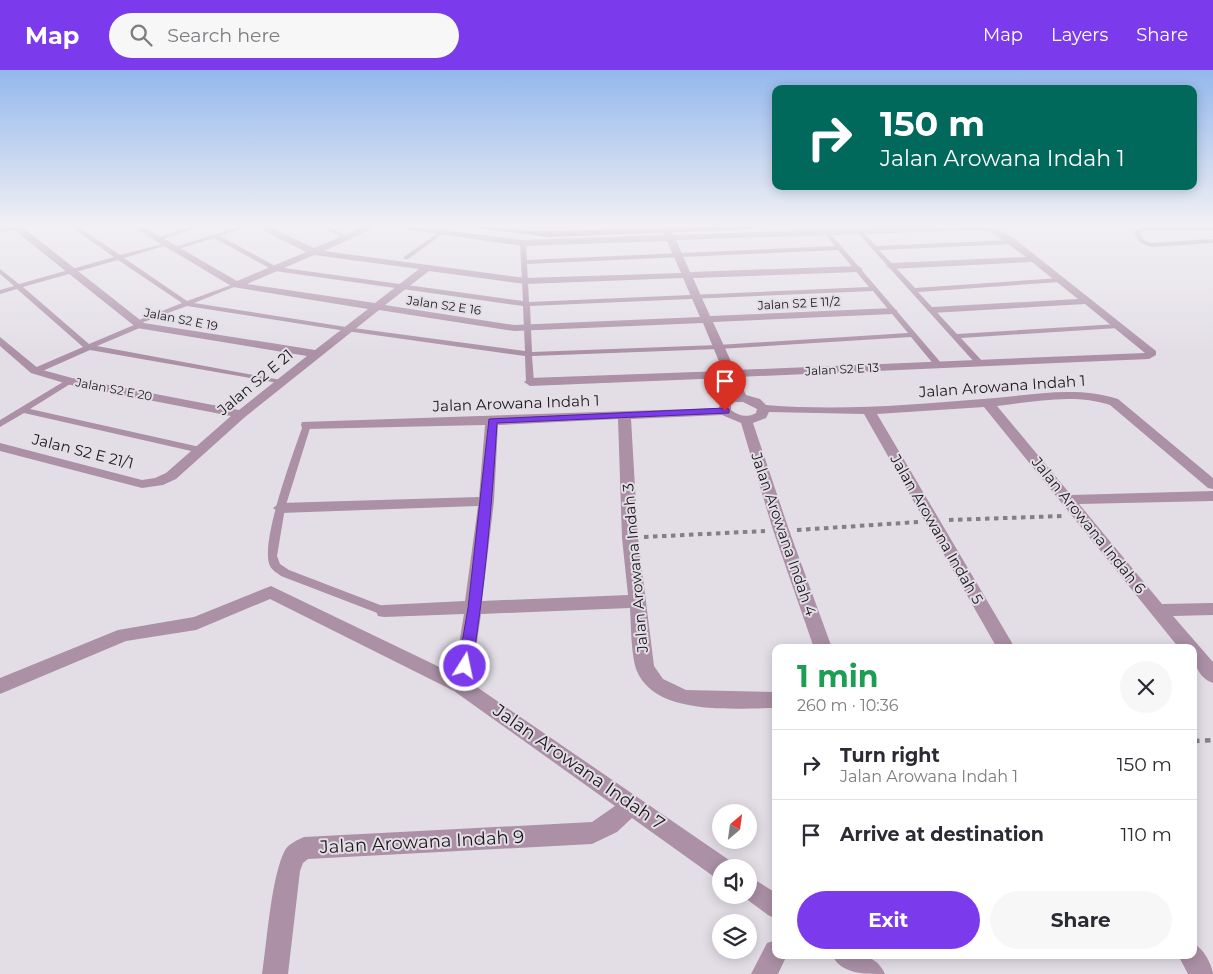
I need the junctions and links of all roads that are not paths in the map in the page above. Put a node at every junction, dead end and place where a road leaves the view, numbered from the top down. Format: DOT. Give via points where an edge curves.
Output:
graph roads {
  1 [pos="68,268"];
  2 [pos="82,268"];
  3 [pos="133,268"];
  4 [pos="206,268"];
  5 [pos="275,268"];
  6 [pos="276,268"];
  7 [pos="426,268"];
  8 [pos="427,268"];
  9 [pos="524,268"];
  10 [pos="683,268"];
  11 [pos="893,268"];
  12 [pos="1045,268"];
  13 [pos="858,269"];
  14 [pos="0,271"];
  15 [pos="72,271"];
  16 [pos="687,276"];
  17 [pos="1060,280"];
  18 [pos="525,281"];
  19 [pos="236,285"];
  20 [pos="16,287"];
  21 [pos="400,288"];
  22 [pos="874,288"];
  23 [pos="913,290"];
  24 [pos="0,292"];
  25 [pos="696,297"];
  26 [pos="1088,301"];
  27 [pos="187,304"];
  28 [pos="526,304"];
  29 [pos="374,308"];
  30 [pos="932,310"];
  31 [pos="893,311"];
  32 [pos="707,321"];
  33 [pos="138,324"];
  34 [pos="1118,326"];
  35 [pos="346,329"];
  36 [pos="527,329"];
  37 [pos="913,335"];
  38 [pos="956,336"];
  39 [pos="0,340"];
  40 [pos="718,347"];
  41 [pos="88,348"];
  42 [pos="316,354"];
  43 [pos="528,354"];
  44 [pos="979,362"];
  45 [pos="938,364"];
  46 [pos="34,371"];
  47 [pos="730,375"];
  48 [pos="71,381"];
  49 [pos="281,382"];
  50 [pos="530,382"];
  51 [pos="741,398"];
  52 [pos="988,403"];
  53 [pos="763,408"];
  54 [pos="23,410"];
  55 [pos="868,410"];
  56 [pos="725,411"];
  57 [pos="241,414"];
  58 [pos="624,415"];
  59 [pos="746,420"];
  60 [pos="492,421"];
  61 [pos="0,424"];
  62 [pos="307,425"];
  63 [pos="0,447"];
  64 [pos="200,450"];
  65 [pos="158,482"];
  66 [pos="1213,485"];
  67 [pos="1213,496"];
  68 [pos="1068,500"];
  69 [pos="487,501"];
  70 [pos="280,508"];
  71 [pos="637,601"];
  72 [pos="475,608"];
  73 [pos="1213,609"];
  74 [pos="1159,610"];
  75 [pos="384,611"];
  76 [pos="822,644"];
  77 [pos="1004,644"];
  78 [pos="1187,644"];
  79 [pos="1197,656"];
  80 [pos="1213,675"];
  81 [pos="0,686"];
  82 [pos="461,686"];
  83 [pos="772,700"];
  84 [pos="631,803"];
  85 [pos="712,862"];
  86 [pos="757,893"];
  87 [pos="772,904"];
  88 [pos="772,959"];
  89 [pos="850,959"];
  90 [pos="1193,959"];
  91 [pos="276,974"];
  92 [pos="764,974"];
  93 [pos="872,974"];
  94 [pos="1202,974"];
  1 -- 15 [label="street, Jalan S2 E 19"];
  2 -- 15 [label="lane"];
  3 -- 27 [label="lane"];
  4 -- 19 [label="street, Jalan S2 E 16"];
  5 -- 19 [label="street"];
  6 -- 21 [label="lane"];
  7 -- 21 [label="street, Jalan S2 E 21"];
  8 -- 18 [label="street"];
  9 -- 18 [label="lane"];
  10 -- 16 [label="street"];
  11 -- 23 [label="lane"];
  12 -- 17 [label="street"];
  13 -- 16 [label="street"];
  13 -- 22 [label="lane"];
  14 -- 20 [label="lane"];
  15 -- 20 [label="lane"];
  15 -- 33 [label="street, Jalan S2 E 19"];
  16 -- 18 [label="street"];
  16 -- 25 [label="street"];
  17 -- 23 [label="lane"];
  17 -- 26 [label="street"];
  18 -- 28 [label="lane"];
  19 -- 27 [label="lane"];
  19 -- 29 [label="street, Jalan S2 E 16"];
  20 -- 24 [label="lane"];
  20 -- 41 [label="lane"];
  21 -- 28 [label="lane"];
  21 -- 29 [label="street, Jalan S2 E 21"];
  22 -- 25 [label="lane"];
  22 -- 31 [label="lane"];
  23 -- 30 [label="lane"];
  25 -- 28 [label="lane"];
  25 -- 32 [label="street"];
  26 -- 30 [label="street"];
  26 -- 34 [label="street"];
  27 -- 33 [label="lane"];
  27 -- 35 [label="lane"];
  28 -- 36 [label="lane"];
  29 -- 35 [label="street, Jalan S2 E 21"];
  29 -- 36 [label="street, Jalan S2 E 16"];
  30 -- 38 [label="lane"];
  31 -- 32 [label="street, Jalan S2 E 11/2"];
  31 -- 37 [label="lane"];
  32 -- 36 [label="street, Jalan S2 E 16"];
  32 -- 40 [label="street"];
  33 -- 41 [label="lane"];
  33 -- 42 [label="street, Jalan S2 E 19"];
  34 -- 38 [label="lane"];
  34 -- 44 [label="street, Jalan S2 E 13" via="1152,353 1149,356"];
  35 -- 42 [label="street, Jalan S2 E 21"];
  35 -- 43 [label="lane"];
  36 -- 43 [label="lane"];
  37 -- 40 [label="lane"];
  37 -- 45 [label="lane"];
  38 -- 44 [label="lane"];
  39 -- 46 [label="street, Jalan S2 E 20"];
  40 -- 43 [label="lane"];
  40 -- 47 [label="street"];
  41 -- 46 [label="lane"];
  41 -- 49 [label="lane"];
  42 -- 49 [label="street, Jalan S2 E 21"];
  43 -- 50 [label="lane"];
  44 -- 45 [label="street, Jalan S2 E 13"];
  45 -- 47 [label="street, Jalan S2 E 13"];
  46 -- 48 [label="street, Jalan S2 E 20"];
  47 -- 50 [label="street, Jalan S2 E 13"];
  47 -- 51 [label="street"];
  48 -- 54 [label="lane"];
  48 -- 57 [label="street, Jalan S2 E 20"];
  49 -- 57 [label="street, Jalan S2 E 21"];
  51 -- 53 [label="street, Jalan Arowana Indah 1" via="756,402"];
  51 -- 56 [label="street" via="725,404"];
  52 -- 55 [label="street, Jalan Arowana Indah 1"];
  52 -- 66 [label="street, Jalan Arowana Indah 1" via="1044,398 1107,398"];
  52 -- 68 [label="street, Jalan Arowana Indah 6"];
  53 -- 55 [label="street, Jalan Arowana Indah 1" via="806,413"];
  53 -- 59 [label="street" via="762,415"];
  54 -- 61 [label="lane"];
  54 -- 64 [label="lane"];
  55 -- 77 [label="street, Jalan Arowana Indah 5"];
  56 -- 58 [label="street, Jalan Arowana Indah 1"];
  56 -- 59 [label="street"];
  57 -- 64 [label="street, Jalan S2 E 21"];
  58 -- 60 [label="street, Jalan Arowana Indah 1"];
  58 -- 71 [label="street, Jalan Arowana Indah 3" via="630,538"];
  59 -- 76 [label="street, Jalan Arowana Indah 4"];
  60 -- 62 [label="street, Jalan Arowana Indah 1"];
  60 -- 69 [label="street"];
  62 -- 70 [label="lane"];
  63 -- 65 [label="street, Jalan S2 E 21/1" via="142,484"];
  64 -- 65 [label="street, Jalan S2 E 21" via="171,476"];
  67 -- 68 [label="street"];
  68 -- 74 [label="street, Jalan Arowana Indah 6"];
  69 -- 70 [label="street"];
  69 -- 72 [label="street"];
  70 -- 75 [label="lane" via="272,556 275,566 285,573"];
  71 -- 72 [label="street"];
  71 -- 83 [label="street, Jalan Arowana Indah 3" via="645,668 656,684 684,698"];
  72 -- 75 [label="street"];
  72 -- 82 [label="street"];
  73 -- 74 [label="street"];
  74 -- 78 [label="street, Jalan Arowana Indah 6"];
  79 -- 80 [label="street"];
  81 -- 82 [label="street, Jalan Arowana Indah 7" via="124,635 196,623 272,592"];
  82 -- 84 [label="street, Jalan Arowana Indah 7"];
  84 -- 85 [label="street, Jalan Arowana Indah 7"];
  84 -- 91 [label="street, Jalan Arowana Indah 9" via="618,819 592,833 304,848 294,856 289,871"];
  86 -- 87 [label="street"];
  88 -- 92 [label="street"];
  89 -- 93 [label="street"];
  90 -- 94 [label="street"];
}
